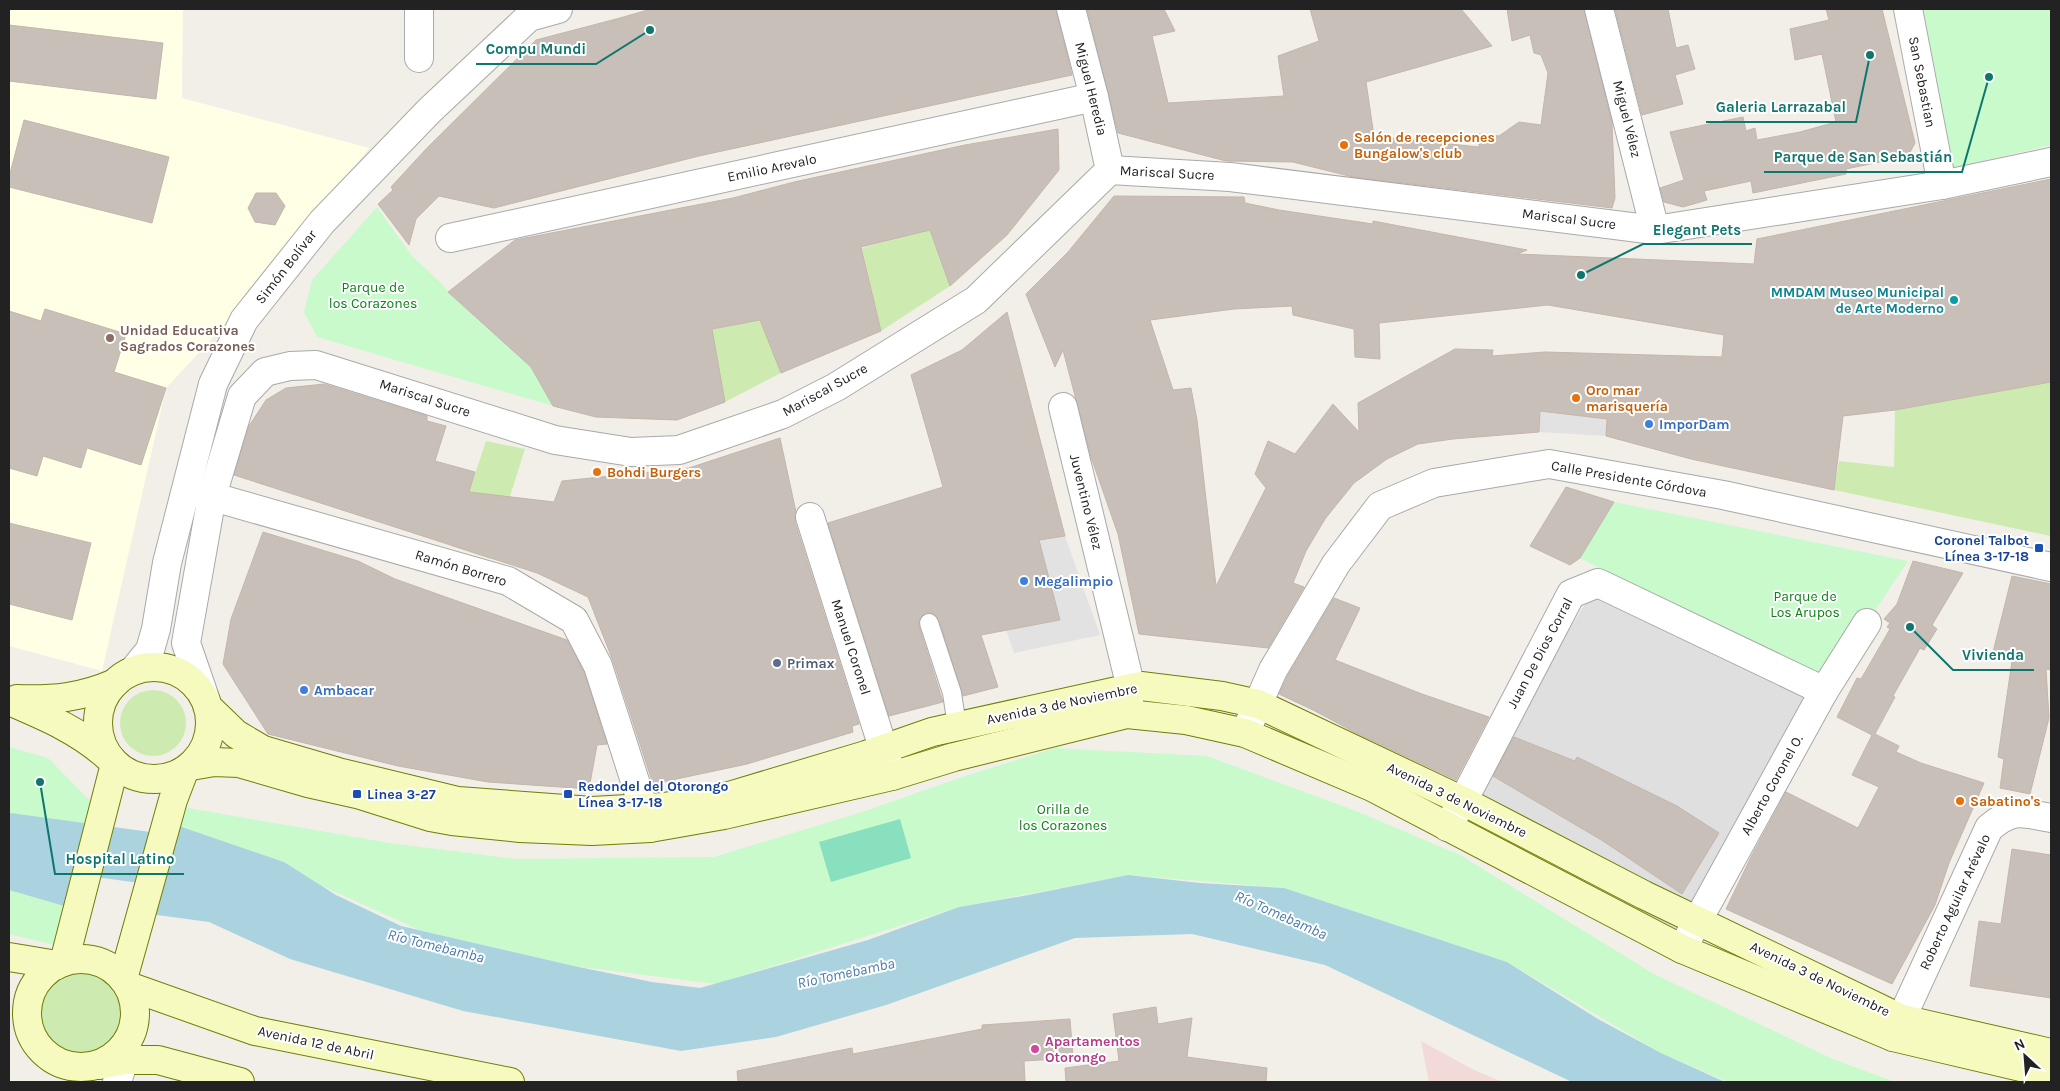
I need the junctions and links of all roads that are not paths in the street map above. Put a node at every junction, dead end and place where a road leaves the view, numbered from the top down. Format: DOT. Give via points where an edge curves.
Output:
graph roads {
  1 [pos="419,9"];
  2 [pos="558,9"];
  3 [pos="1071,9"];
  4 [pos="1598,9"];
  5 [pos="1908,9"];
  6 [pos="419,58"];
  7 [pos="1094,97"];
  8 [pos="2051,162"];
  9 [pos="1110,170"];
  10 [pos="1942,185"];
  11 [pos="1655,230"];
  12 [pos="450,238"];
  13 [pos="1063,407"];
  14 [pos="184,489"];
  15 [pos="212,496"];
  16 [pos="810,517"];
  17 [pos="2051,567"];
  18 [pos="929,623"];
  19 [pos="1867,623"];
  20 [pos="124,677"];
  21 [pos="1824,691"];
  22 [pos="9,700"];
  23 [pos="1129,701"];
  24 [pos="1258,704"];
  25 [pos="208,705"];
  26 [pos="957,726"];
  27 [pos="1244,733"];
  28 [pos="884,748"];
  29 [pos="111,765"];
  30 [pos="184,775"];
  31 [pos="892,776"];
  32 [pos="1463,801"];
  33 [pos="647,818"];
  34 [pos="2051,818"];
  35 [pos="1447,827"];
  36 [pos="1697,920"];
  37 [pos="1682,949"];
  38 [pos="9,957"];
  39 [pos="62,958"];
  40 [pos="126,977"];
  41 [pos="9,1024"];
  42 [pos="1897,1028"];
  43 [pos="36,1044"];
  44 [pos="2051,1053"];
  45 [pos="96,1065"];
  46 [pos="120,1071"];
  47 [pos="2051,1074"];
  48 [pos="240,1082"];
  49 [pos="510,1082"];
  1 -- 6 [label="street"];
  2 -- 14 [label="street, Simón Bolívar" via="529,17 429,110 322,222 244,320 212,384"];
  3 -- 7 [label="street, Miguel Heredia"];
  4 -- 11 [label="street, Miguel Vélez"];
  5 -- 10 [label="street, San Sebastian"];
  7 -- 9 [label="street, Miguel Heredia"];
  7 -- 12 [label="street, Emilio Arevalo"];
  8 -- 10 [label="street, Mariscal Sucre"];
  9 -- 11 [label="street, Mariscal Sucre" via="1230,177"];
  9 -- 15 [label="street, Mariscal Sucre" via="976,300 836,387 783,414 679,450 631,452 556,440 316,365 290,366 266,372 242,396"];
  10 -- 11 [label="street, Mariscal Sucre"];
  13 -- 23 [label="street, Juventino Vélez"];
  14 -- 15 [label="street, Ramón Borrero"];
  14 -- 20 [label="street, Simón Bolívar" via="150,650"];
  15 -- 25 [label="street" via="186,643"];
  15 -- 33 [label="street, Ramón Borrero" via="508,581 574,620 598,666"];
  16 -- 28 [label="street, Manuel Coronel"];
  17 -- 24 [label="street, Calle Presidente Córdova" via="1723,495 1549,464 1434,483 1380,506 1336,564 1273,670"];
  18 -- 26 [label="lane" via="952,693"];
  19 -- 21 [label="street, Alberto Coronel O."];
  20 -- 22 [label="street" via="92,693 53,700"];
  20 -- 25 [label="street" via="147,668 176,671 199,689"];
  20 -- 29 [label="street" via="106,693 98,718 101,744"];
  21 -- 32 [label="street, Juan De Dios Corral" via="1598,582 1571,594"];
  21 -- 36 [label="street, Alberto Coronel O."];
  22 -- 29 [label="street" via="89,740"];
  23 -- 24 [label="street, Avenida 3 de Noviembre" via="1141,686"];
  23 -- 26 [label="street, Avenida 3 de Noviembre"];
  23 -- 27 [label="street, Avenida 3 de Noviembre" via="1186,720"];
  23 -- 31 [label="street, Avenida 3 de Noviembre"];
  24 -- 27 [label="street, Calle Presidente Córdova"];
  24 -- 32 [label="street, Avenida 3 de Noviembre"];
  25 -- 30 [label="street" via="210,721 206,746"];
  25 -- 33 [label="street, Avenida 3 de Noviembre" via="236,734 263,750 338,772 458,801"];
  26 -- 28 [label="street, Avenida 3 de Noviembre"];
  27 -- 35 [label="street, Avenida 3 de Noviembre" via="1372,787"];
  28 -- 31 [label="street, Manuel Coronel"];
  28 -- 33 [label="street, Avenida 3 de Noviembre"];
  29 -- 30 [label="street" via="148,780"];
  29 -- 39 [label="street"];
  30 -- 33 [label="street, Avenida 3 de Noviembre" via="214,762 239,764 357,794 430,817 520,828 592,831"];
  30 -- 40 [label="street" via="173,800"];
  31 -- 33 [label="street, Avenida 3 de Noviembre" via="724,816"];
  32 -- 35 [label="street, Juan De Dios Corral"];
  32 -- 36 [label="street, Avenida 3 de Noviembre"];
  34 -- 42 [label="street, Roberto Aguilar Arévalo" via="2016,812 1989,828"];
  35 -- 37 [label="street, Avenida 3 de Noviembre"];
  36 -- 37 [label="street, Alberto Coronel O."];
  36 -- 42 [label="street, Avenida 3 de Noviembre"];
  37 -- 42 [label="street, Avenida 3 de Noviembre"];
  38 -- 39 [label="street, Avenida 12 de Abril"];
  39 -- 40 [label="street, Avenida 12 de Abril" via="96,961"];
  39 -- 43 [label="street" via="34,986 28,1000 28,1023"];
  40 -- 45 [label="street" via="135,1013 131,1033 120,1051"];
  40 -- 49 [label="street, Avenida 12 de Abril" via="255,1031"];
  41 -- 43 [label="street"];
  42 -- 44 [label="street, Avenida 3 de Noviembre"];
  42 -- 47 [label="street, Avenida 3 de Noviembre"];
  43 -- 45 [label="street" via="62,1065 79,1068"];
  45 -- 46 [label="street"];
  46 -- 48 [label="street" via="158,1060"];
}
